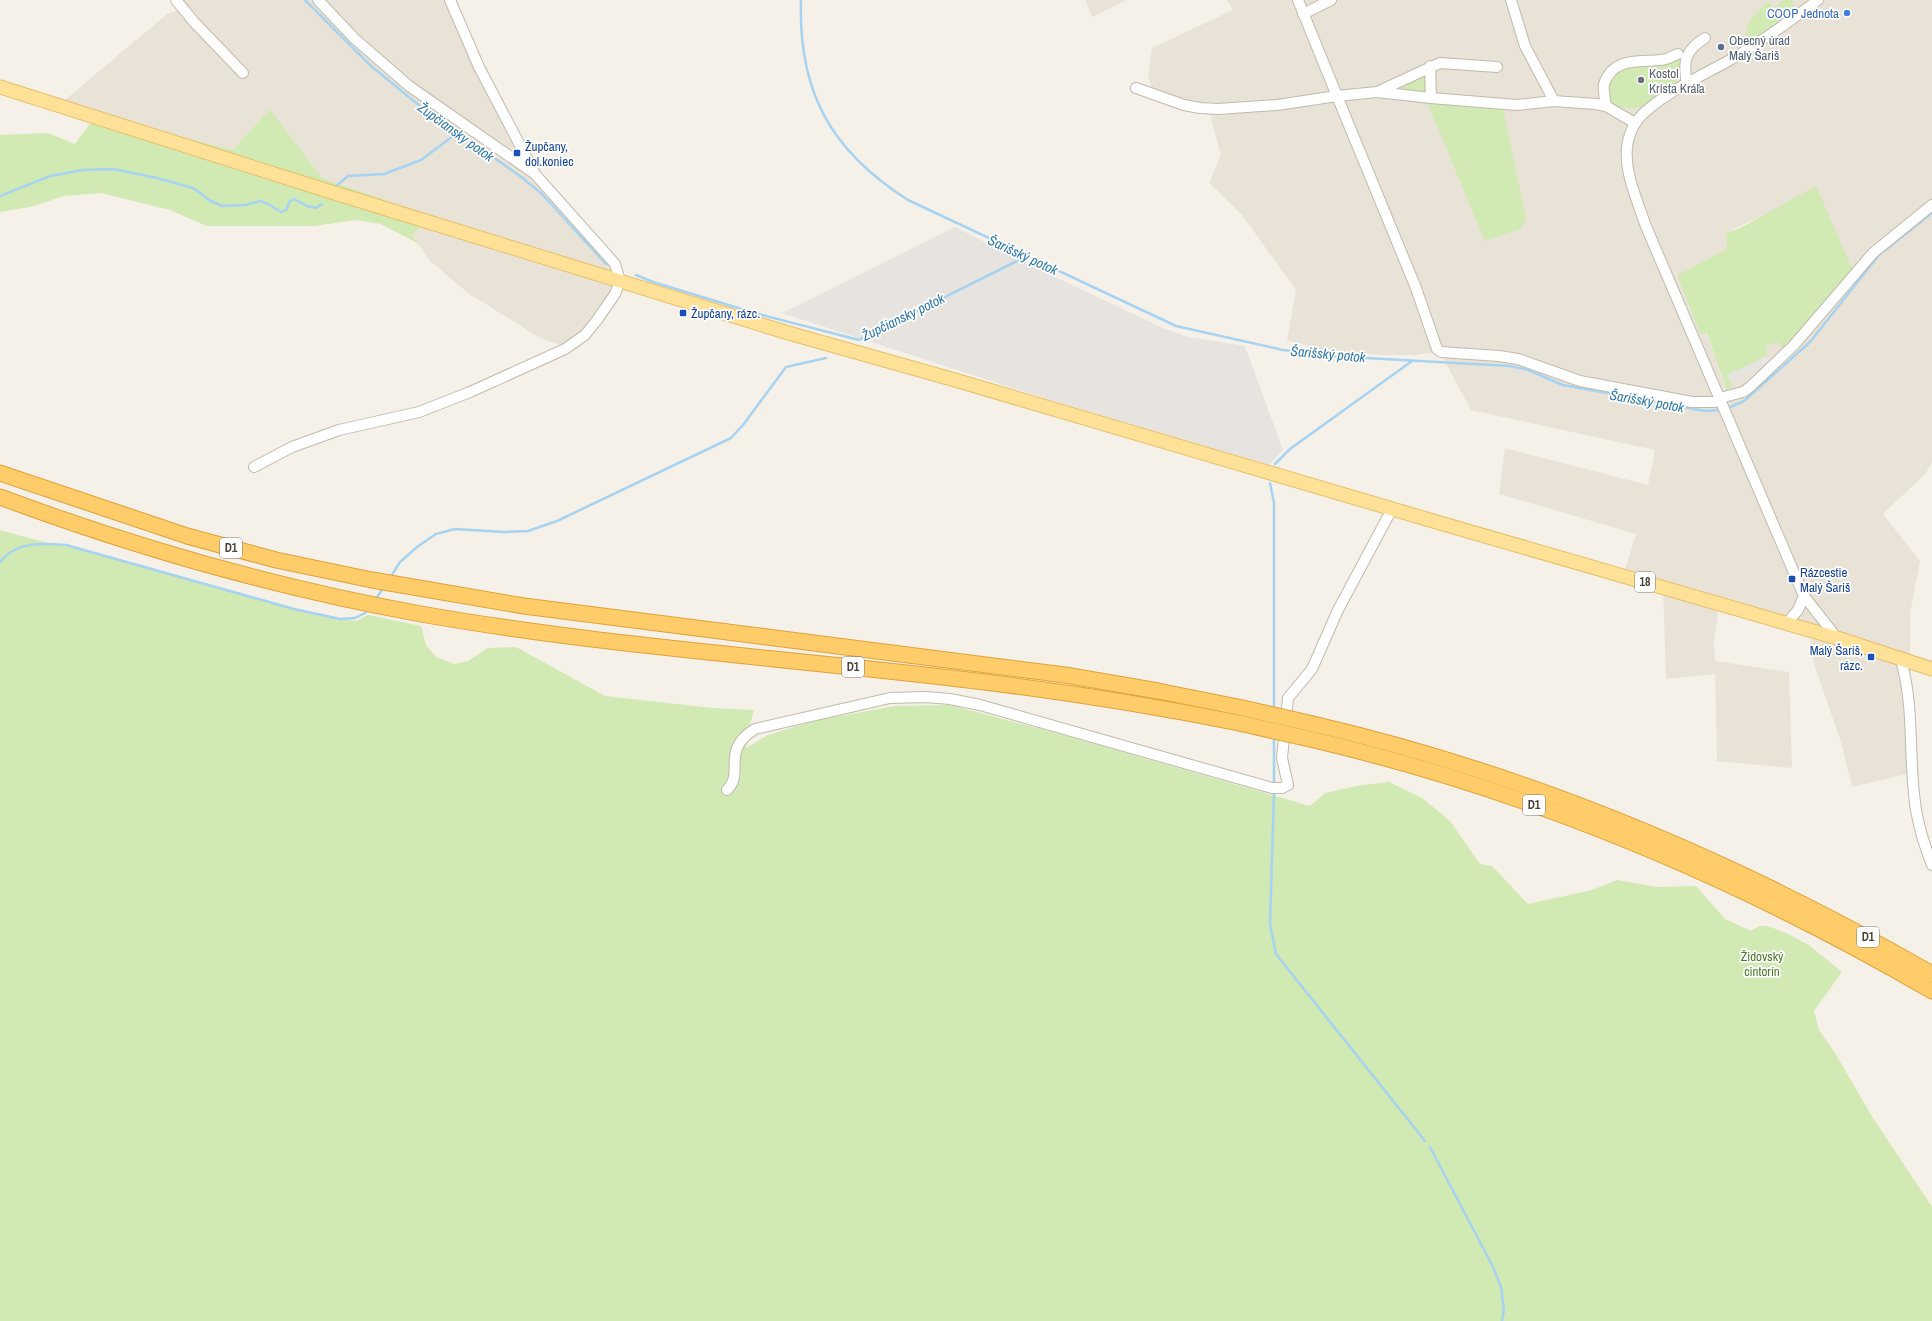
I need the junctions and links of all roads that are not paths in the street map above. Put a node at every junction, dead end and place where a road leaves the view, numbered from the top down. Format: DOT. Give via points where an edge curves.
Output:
graph roads {
  1 [pos="176,0"];
  2 [pos="318,0"];
  3 [pos="450,0"];
  4 [pos="1298,0"];
  5 [pos="1330,0"];
  6 [pos="1511,0"];
  7 [pos="1818,0"];
  8 [pos="1303,14"];
  9 [pos="1705,38"];
  10 [pos="1678,54"];
  11 [pos="1430,66"];
  12 [pos="1497,67"];
  13 [pos="243,73"];
  14 [pos="1686,85"];
  15 [pos="0,88"];
  16 [pos="1136,88"];
  17 [pos="1377,92"];
  18 [pos="1337,96"];
  19 [pos="1431,98"];
  20 [pos="1554,101"];
  21 [pos="1606,106"];
  22 [pos="1635,123"];
  23 [pos="535,174"];
  24 [pos="1932,205"];
  25 [pos="620,281"];
  26 [pos="1721,401"];
  27 [pos="254,467"];
  28 [pos="0,473"];
  29 [pos="0,497"];
  30 [pos="1392,509"];
  31 [pos="1804,596"];
  32 [pos="1787,624"];
  33 [pos="1837,638"];
  34 [pos="1900,657"];
  35 [pos="1932,669"];
  36 [pos="727,790"];
  37 [pos="1932,865"];
  38 [pos="1932,974"];
  39 [pos="1932,991"];
  1 -- 13 [label="street"];
  2 -- 23 [label="street" via="355,39 409,86"];
  3 -- 23 [label="street" via="478,68"];
  4 -- 8 [label="street"];
  5 -- 8 [label="street"];
  6 -- 20 [label="street" via="1525,46"];
  7 -- 14 [label="street" via="1767,38"];
  8 -- 18 [label="street"];
  9 -- 14 [label="street" via="1691,48 1686,56"];
  10 -- 21 [label="street" via="1667,59 1631,61 1618,68 1608,76 1604,86"];
  11 -- 12 [label="street" via="1440,63"];
  11 -- 17 [label="street"];
  11 -- 19 [label="street"];
  14 -- 22 [label="street" via="1641,116"];
  15 -- 25 [label="main road, 18"];
  16 -- 18 [label="street" via="1184,105 1206,109 1277,105"];
  17 -- 18 [label="street"];
  17 -- 19 [label="street"];
  18 -- 26 [label="street" via="1441,352 1518,359 1580,381 1659,397 1692,402"];
  19 -- 20 [label="street" via="1517,105"];
  20 -- 21 [label="street"];
  21 -- 22 [label="street"];
  22 -- 26 [label="street" via="1628,143 1627,160 1638,204"];
  23 -- 25 [label="street" via="615,264"];
  24 -- 26 [label="street" via="1873,253 1773,366 1743,392"];
  25 -- 27 [label="street" via="615,294 585,335 565,349 470,392 418,412 338,430 292,447"];
  25 -- 30 [label="main road, 18" via="785,332"];
  26 -- 31 [label="street"];
  28 -- 38 [label="highway, D1, bridge" via="188,536 276,560 372,580 468,598 1066,675 1238,707 1362,736 1478,770 1639,828 1753,878 1836,920"];
  29 -- 39 [label="highway, D1, bridge" via="129,543 281,585 377,606 607,642 994,683 1165,709 1360,751 1453,778 1634,842 1750,894"];
  30 -- 32 [label="main road, 18"];
  30 -- 36 [label="street" via="1338,610 1312,669 1288,698 1282,758 1288,785 1282,788 1272,788 980,706 950,699 909,696 853,705 755,729 737,747 734,754 733,782"];
  31 -- 32 [label="street" via="1798,610"];
  31 -- 33 [label="street"];
  32 -- 33 [label="main road, 18"];
  33 -- 34 [label="main road, 18"];
  34 -- 35 [label="main road, 18"];
  34 -- 37 [label="street" via="1910,711 1914,794 1919,832"];
}
